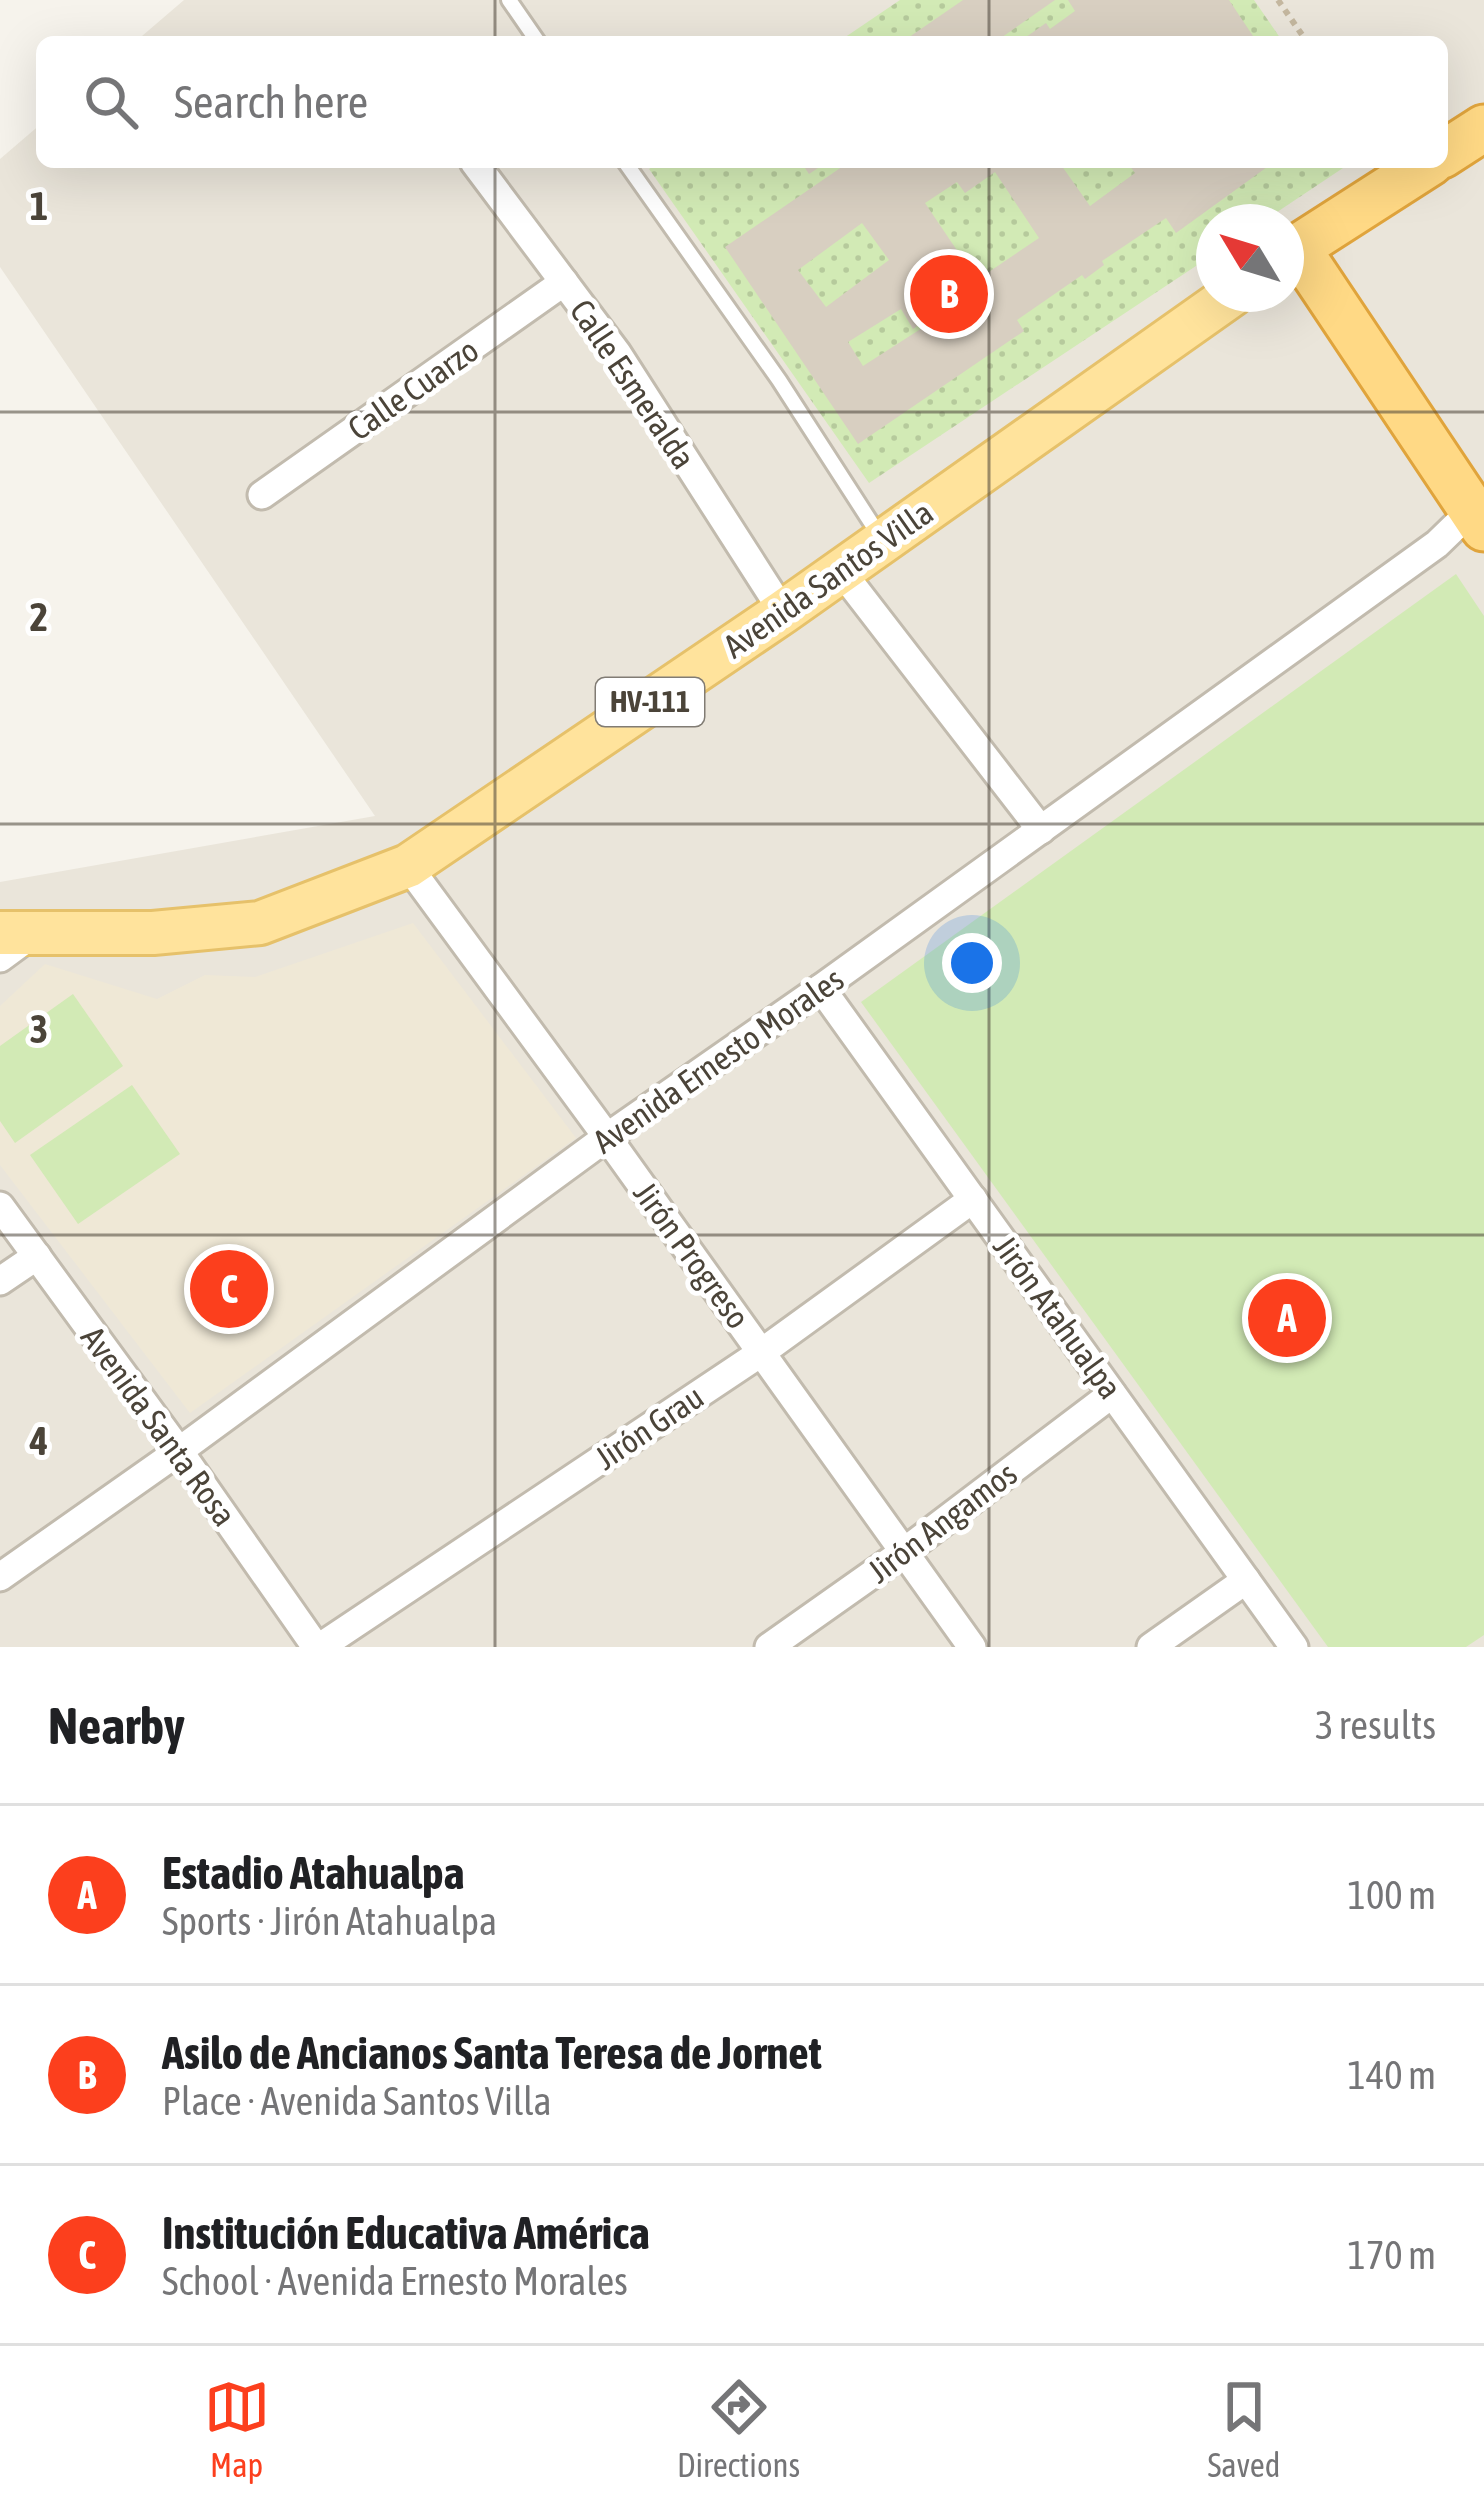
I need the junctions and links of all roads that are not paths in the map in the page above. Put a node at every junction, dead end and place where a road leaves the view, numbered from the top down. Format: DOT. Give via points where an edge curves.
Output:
graph roads {
  1 [pos="509,0"];
  2 [pos="534,36"];
  3 [pos="1484,128"];
  4 [pos="1448,151"];
  5 [pos="478,168"];
  6 [pos="630,168"];
  7 [pos="1423,168"];
  8 [pos="1304,244"];
  9 [pos="1304,269"];
  10 [pos="564,282"];
  11 [pos="1208,312"];
  12 [pos="262,496"];
  13 [pos="1480,522"];
  14 [pos="884,541"];
  15 [pos="842,571"];
  16 [pos="783,612"];
  17 [pos="1041,830"];
  18 [pos="408,866"];
  19 [pos="17,933"];
  20 [pos="0,958"];
  21 [pos="821,988"];
  22 [pos="607,1137"];
  23 [pos="973,1199"];
  24 [pos="0,1206"];
  25 [pos="37,1256"];
  26 [pos="0,1281"];
  27 [pos="762,1352"];
  28 [pos="1112,1394"];
  29 [pos="178,1451"];
  30 [pos="905,1551"];
  31 [pos="0,1577"];
  32 [pos="1246,1580"];
  33 [pos="318,1647"];
  34 [pos="769,1647"];
  35 [pos="972,1647"];
  36 [pos="1151,1647"];
  37 [pos="1294,1647"];
  1 -- 2 [label="lane"];
  3 -- 4 [label="highway"];
  5 -- 10 [label="street, Calle Esmeralda"];
  6 -- 14 [label="lane"];
  7 -- 8 [label="highway"];
  9 -- 13 [label="highway"];
  10 -- 12 [label="street, Calle Cuarzo"];
  10 -- 16 [label="street, Calle Esmeralda"];
  11 -- 14 [label="main road, Avenida Santos Villa / HV-111"];
  13 -- 17 [label="street, Avenida Ernesto Morales" via="1437,544"];
  14 -- 15 [label="main road, Avenida Santos Villa / HV-111"];
  15 -- 16 [label="main road, Avenida Santos Villa / HV-111"];
  15 -- 17 [label="street"];
  16 -- 18 [label="main road, Avenida Santos Villa / HV-111"];
  17 -- 21 [label="street, Avenida Ernesto Morales"];
  18 -- 19 [label="main road, Avenida Santos Villa / HV-111" via="260,923"];
  18 -- 22 [label="street, Jirón Progreso"];
  19 -- 20 [label="street"];
  21 -- 22 [label="street, Avenida Ernesto Morales"];
  21 -- 23 [label="street, Jirón Atahualpa"];
  22 -- 27 [label="street, Jirón Progreso"];
  22 -- 29 [label="street, Avenida Ernesto Morales"];
  23 -- 27 [label="street, Jirón Grau"];
  23 -- 28 [label="street, Jirón Atahualpa"];
  24 -- 25 [label="street, Avenida Santa Rosa"];
  25 -- 26 [label="street"];
  25 -- 29 [label="street, Avenida Santa Rosa"];
  27 -- 30 [label="street, Jirón Progreso"];
  27 -- 33 [label="street, Jirón Grau"];
  28 -- 30 [label="street, Jirón Angamos"];
  28 -- 32 [label="street, Jirón Atahualpa"];
  29 -- 31 [label="street, Avenida Ernesto Morales"];
  29 -- 33 [label="street, Avenida Santa Rosa"];
  30 -- 34 [label="street, Jirón Angamos"];
  30 -- 35 [label="street, Jirón Progreso"];
  32 -- 36 [label="street"];
  32 -- 37 [label="street, Jirón Atahualpa"];
}
